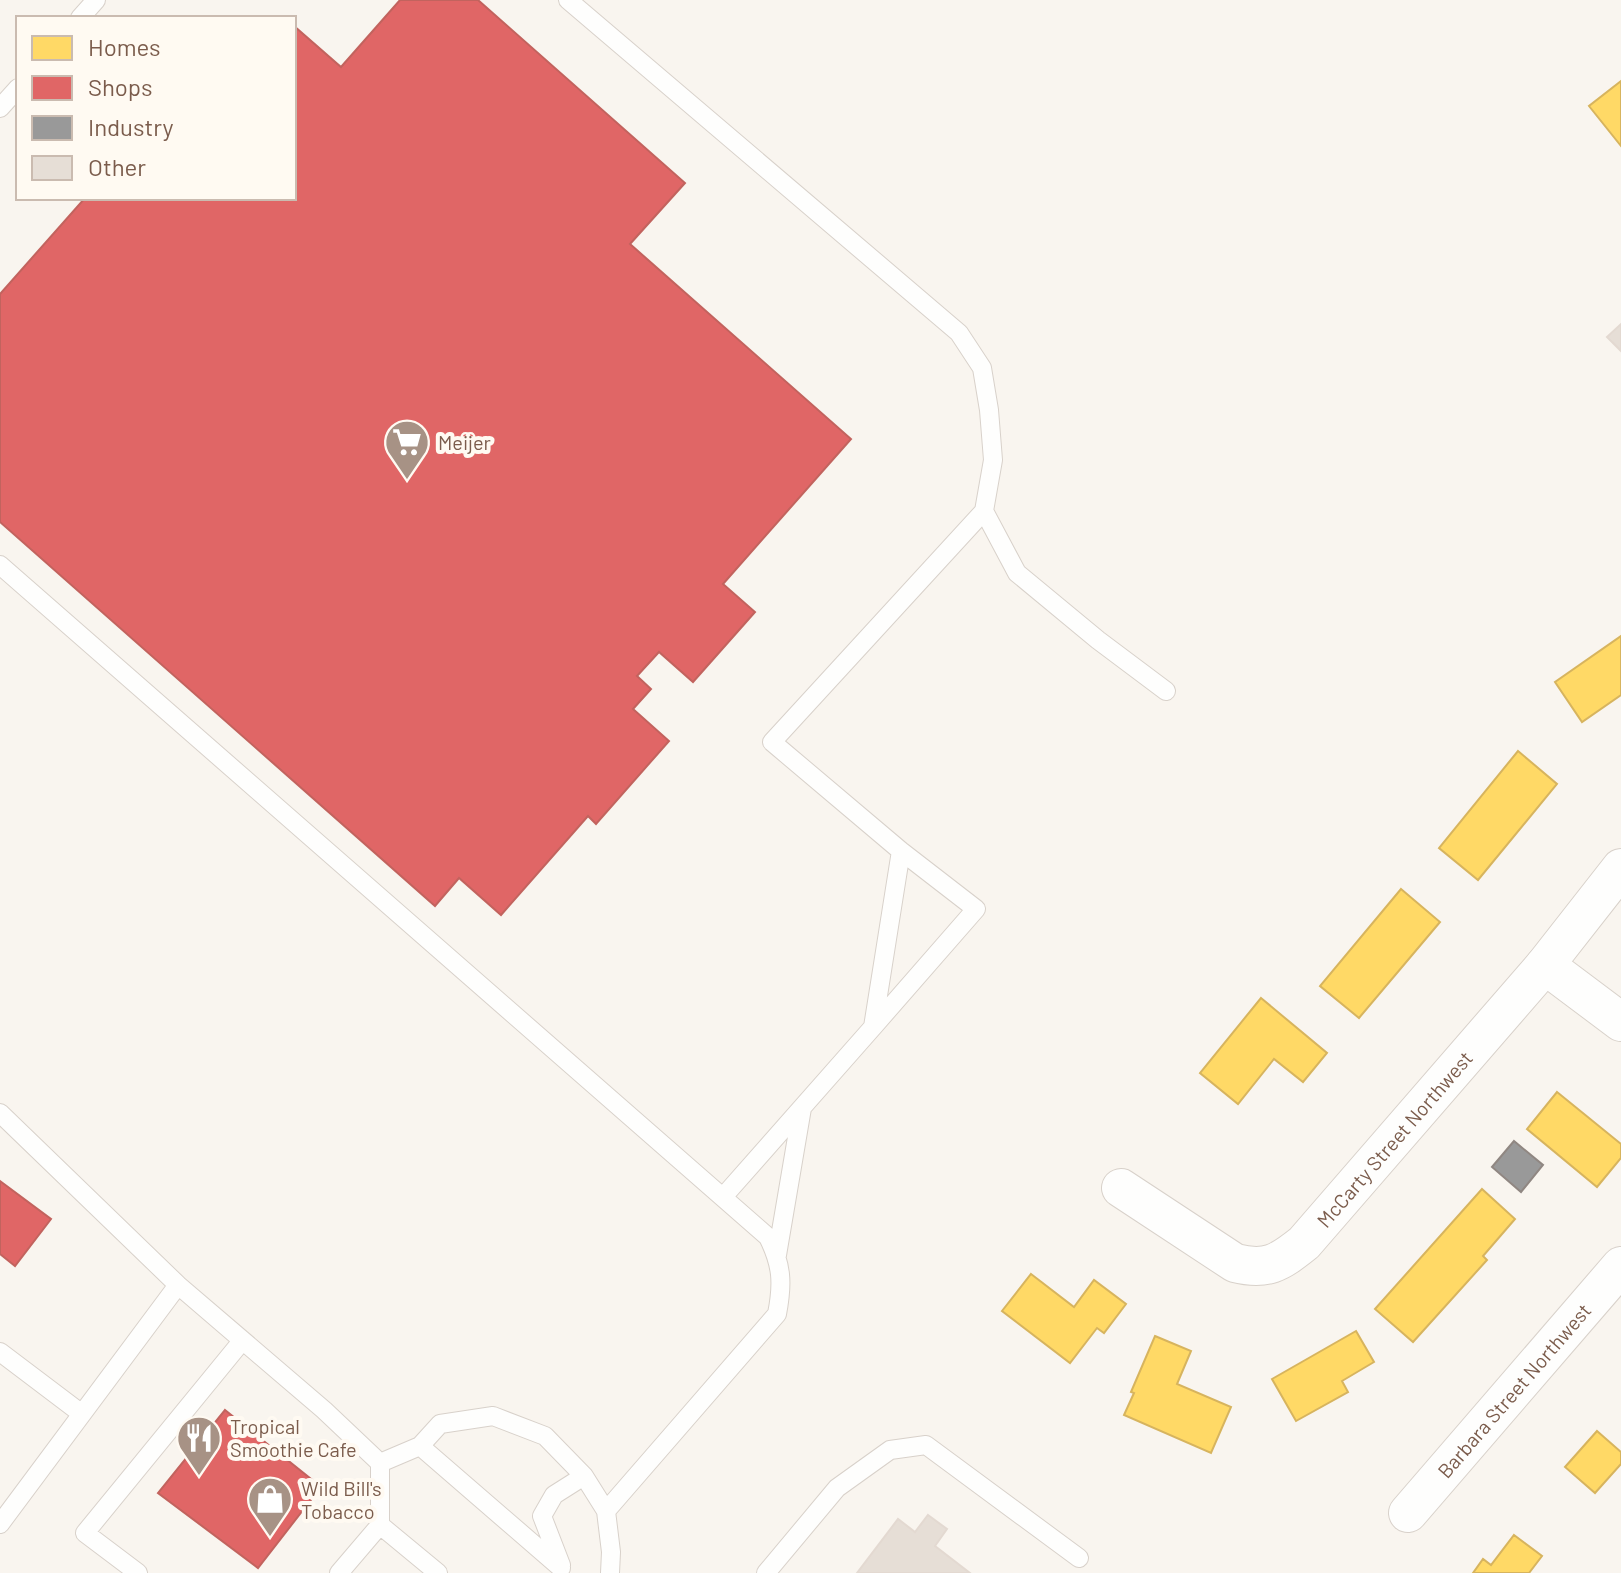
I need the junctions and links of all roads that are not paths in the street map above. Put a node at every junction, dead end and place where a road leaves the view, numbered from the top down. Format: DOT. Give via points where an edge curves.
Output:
graph roads {
  1 [pos="96,0"];
  2 [pos="568,0"];
  3 [pos="82,16"];
  4 [pos="16,90"];
  5 [pos="0,108"];
  6 [pos="984,511"];
  7 [pos="0,565"];
  8 [pos="1166,691"];
  9 [pos="901,851"];
  10 [pos="1621,868"];
  11 [pos="1545,965"];
  12 [pos="1621,1022"];
  13 [pos="873,1027"];
  14 [pos="802,1107"];
  15 [pos="0,1113"];
  16 [pos="1121,1188"];
  17 [pos="723,1197"];
  18 [pos="777,1255"];
  19 [pos="1621,1266"];
  20 [pos="178,1285"];
  21 [pos="242,1341"];
  22 [pos="0,1352"];
  23 [pos="82,1414"];
  24 [pos="420,1446"];
  25 [pos="380,1463"];
  26 [pos="584,1476"];
  27 [pos="606,1511"];
  28 [pos="1408,1513"];
  29 [pos="0,1524"];
  30 [pos="380,1525"];
  31 [pos="1079,1558"];
  32 [pos="562,1570"];
  33 [pos="345,1571"];
  34 [pos="138,1573"];
  35 [pos="438,1573"];
  36 [pos="610,1573"];
  37 [pos="766,1573"];
  1 -- 3 [label="lane"];
  2 -- 6 [label="lane" via="959,333 982,368 989,410 993,460"];
  4 -- 5 [label="lane"];
  6 -- 8 [label="lane" via="1017,573"];
  6 -- 9 [label="lane" via="772,742"];
  7 -- 17 [label="lane"];
  9 -- 13 [label="lane"];
  9 -- 13 [label="lane" via="976,909"];
  10 -- 11 [label="street, McCarty Street Northwest"];
  11 -- 12 [label="street"];
  11 -- 16 [label="street, McCarty Street Northwest" via="1304,1243 1283,1260 1255,1268 1235,1263"];
  13 -- 14 [label="lane"];
  14 -- 17 [label="lane"];
  14 -- 18 [label="lane"];
  15 -- 20 [label="lane"];
  17 -- 18 [label="lane" via="768,1237"];
  18 -- 27 [label="lane" via="783,1286 777,1314"];
  19 -- 28 [label="street, Barbara Street Northwest"];
  20 -- 21 [label="lane"];
  20 -- 23 [label="lane"];
  21 -- 25 [label="lane"];
  21 -- 34 [label="lane" via="85,1533"];
  22 -- 23 [label="lane"];
  23 -- 29 [label="lane"];
  24 -- 25 [label="lane"];
  24 -- 26 [label="lane" via="440,1424 493,1416 545,1436"];
  24 -- 32 [label="lane"];
  25 -- 30 [label="lane"];
  26 -- 27 [label="lane"];
  26 -- 32 [label="lane" via="554,1495 542,1516"];
  27 -- 36 [label="lane"];
  30 -- 33 [label="lane"];
  30 -- 35 [label="lane"];
  31 -- 37 [label="lane" via="926,1445 890,1450 837,1488"];
}
